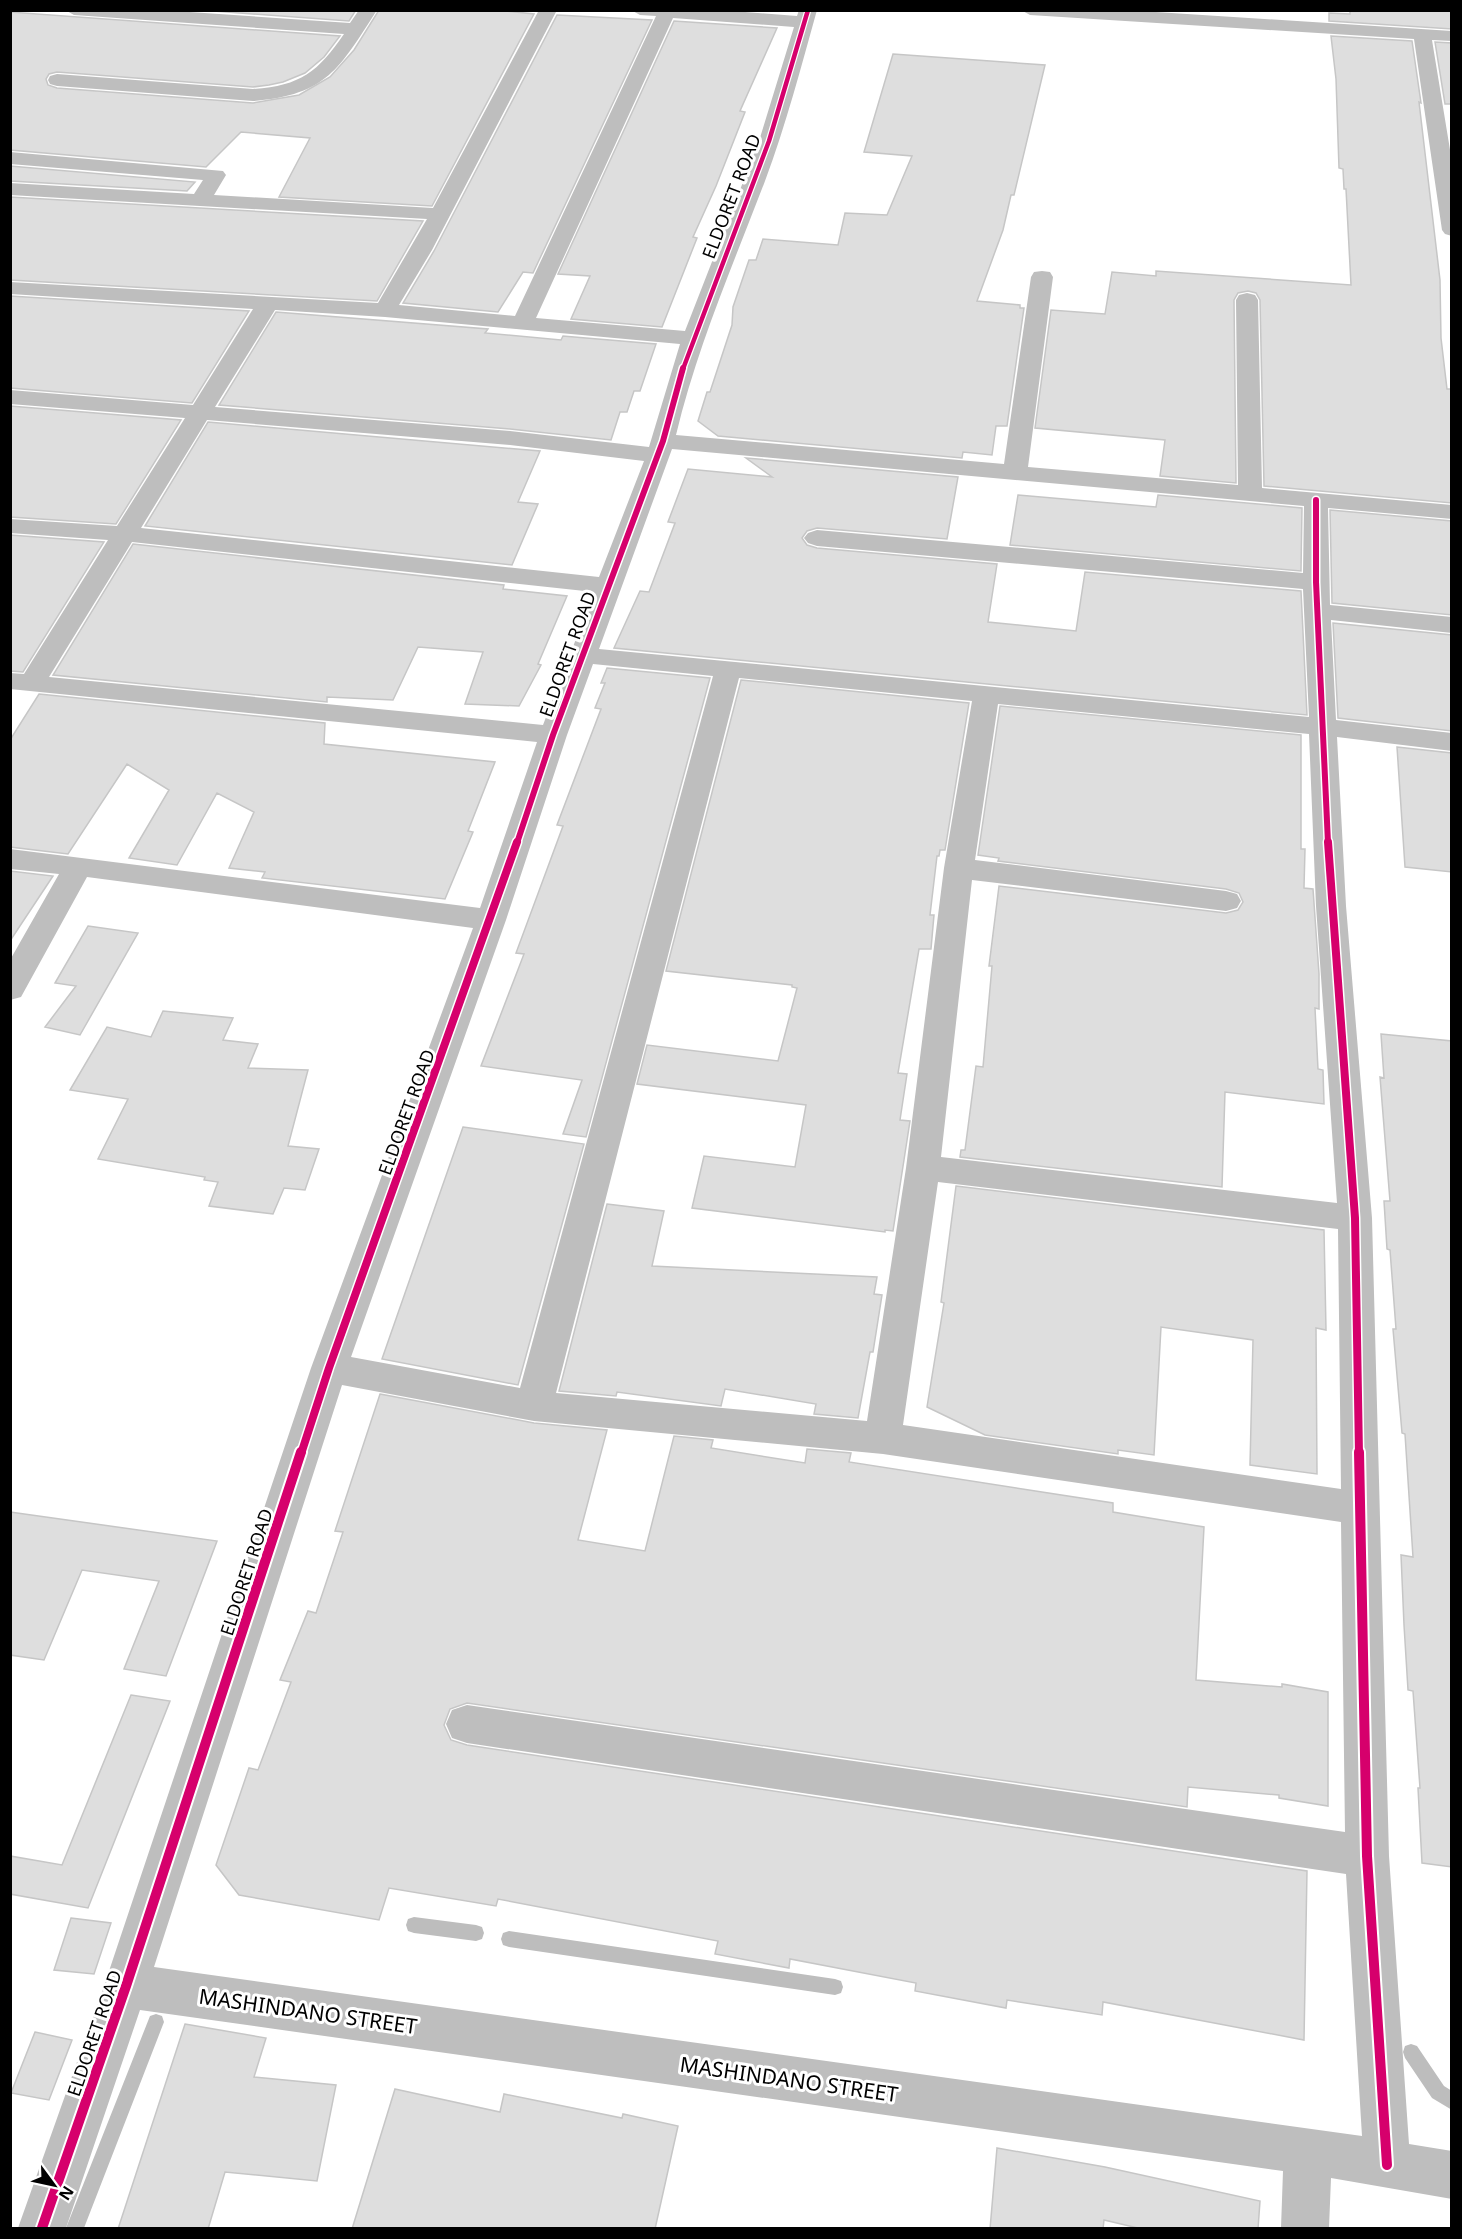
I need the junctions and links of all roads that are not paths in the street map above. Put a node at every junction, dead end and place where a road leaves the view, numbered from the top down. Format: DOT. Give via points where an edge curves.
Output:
graph roads {
  1 [pos="74,10"];
  2 [pos="368,10"];
  3 [pos="548,10"];
  4 [pos="640,10"];
  5 [pos="1030,10"];
  6 [pos="1333,10"];
  7 [pos="667,12"];
  8 [pos="1160,15"];
  9 [pos="806,16"];
  10 [pos="355,29"];
  11 [pos="1334,30"];
  12 [pos="1422,34"];
  13 [pos="1452,36"];
  14 [pos="57,80"];
  15 [pos="10,158"];
  16 [pos="10,189"];
  17 [pos="200,200"];
  18 [pos="439,214"];
  19 [pos="1452,230"];
  20 [pos="1042,277"];
  21 [pos="10,288"];
  22 [pos="1247,300"];
  23 [pos="268,303"];
  24 [pos="385,310"];
  25 [pos="523,324"];
  26 [pos="692,339"];
  27 [pos="10,397"];
  28 [pos="198,414"];
  29 [pos="660,448"];
  30 [pos="1015,472"];
  31 [pos="1251,495"];
  32 [pos="1316,500"];
  33 [pos="1452,512"];
  34 [pos="10,526"];
  35 [pos="127,534"];
  36 [pos="817,538"];
  37 [pos="608,586"];
  38 [pos="1316,597"];
  39 [pos="1452,625"];
  40 [pos="584,655"];
  41 [pos="728,669"];
  42 [pos="21,682"];
  43 [pos="986,696"];
  44 [pos="1321,727"];
  45 [pos="554,735"];
  46 [pos="1452,742"];
  47 [pos="10,859"];
  48 [pos="78,866"];
  49 [pos="959,868"];
  50 [pos="1226,901"];
  51 [pos="491,920"];
  52 [pos="10,990"];
  53 [pos="923,1168"];
  54 [pos="1356,1218"];
  55 [pos="329,1368"];
  56 [pos="534,1406"];
  57 [pos="883,1438"];
  58 [pos="1360,1508"];
  59 [pos="467,1724"];
  60 [pos="1367,1856"];
  61 [pos="126,1986"];
  62 [pos="1308,2151"];
  63 [pos="1387,2165"];
  64 [pos="1452,2175"];
  65 [pos="42,2229"];
  66 [pos="1305,2229"];
  1 -- 10 [label="street"];
  2 -- 10 [label="street"];
  3 -- 18 [label="street"];
  4 -- 7 [label="street"];
  5 -- 8 [label="street"];
  6 -- 11 [label="street"];
  7 -- 9 [label="street"];
  7 -- 25 [label="street"];
  8 -- 11 [label="street"];
  9 -- 26 [label="street, ELDORET ROAD" via="769,142"];
  10 -- 14 [label="street" via="326,72 282,94"];
  11 -- 12 [label="street"];
  12 -- 13 [label="street"];
  12 -- 19 [label="street"];
  15 -- 17 [label="street" via="216,175"];
  16 -- 17 [label="street"];
  17 -- 18 [label="street"];
  18 -- 24 [label="street"];
  20 -- 30 [label="street"];
  21 -- 23 [label="street"];
  22 -- 31 [label="street"];
  23 -- 24 [label="street"];
  23 -- 28 [label="street"];
  24 -- 25 [label="street"];
  25 -- 26 [label="street"];
  26 -- 29 [label="street, ELDORET ROAD"];
  27 -- 28 [label="street"];
  28 -- 29 [label="street"];
  28 -- 35 [label="street"];
  29 -- 30 [label="street"];
  29 -- 37 [label="street, ELDORET ROAD"];
  30 -- 31 [label="street"];
  31 -- 32 [label="street"];
  32 -- 33 [label="street"];
  32 -- 38 [label="street"];
  34 -- 35 [label="street"];
  35 -- 37 [label="street"];
  35 -- 42 [label="street"];
  36 -- 38 [label="street"];
  37 -- 40 [label="street, ELDORET ROAD"];
  38 -- 39 [label="street"];
  38 -- 44 [label="street"];
  40 -- 41 [label="street"];
  40 -- 45 [label="street, ELDORET ROAD"];
  41 -- 43 [label="street"];
  41 -- 56 [label="street"];
  42 -- 45 [label="street"];
  43 -- 44 [label="street"];
  43 -- 49 [label="street"];
  44 -- 46 [label="street"];
  44 -- 54 [label="street"];
  45 -- 51 [label="street, ELDORET ROAD"];
  47 -- 48 [label="street"];
  48 -- 51 [label="street"];
  48 -- 52 [label="street"];
  49 -- 50 [label="street"];
  49 -- 53 [label="street"];
  51 -- 55 [label="street, ELDORET ROAD"];
  53 -- 54 [label="street"];
  53 -- 57 [label="street"];
  54 -- 58 [label="street"];
  55 -- 56 [label="street"];
  55 -- 61 [label="street, ELDORET ROAD"];
  56 -- 57 [label="street"];
  57 -- 58 [label="street"];
  58 -- 60 [label="street"];
  59 -- 60 [label="street"];
  60 -- 63 [label="street"];
  61 -- 62 [label="street, MASHINDANO STREET"];
  61 -- 65 [label="street, ELDORET ROAD"];
  62 -- 63 [label="street, MASHINDANO STREET"];
  62 -- 66 [label="street"];
  63 -- 64 [label="street, MASHINDANO STREET"];
}
